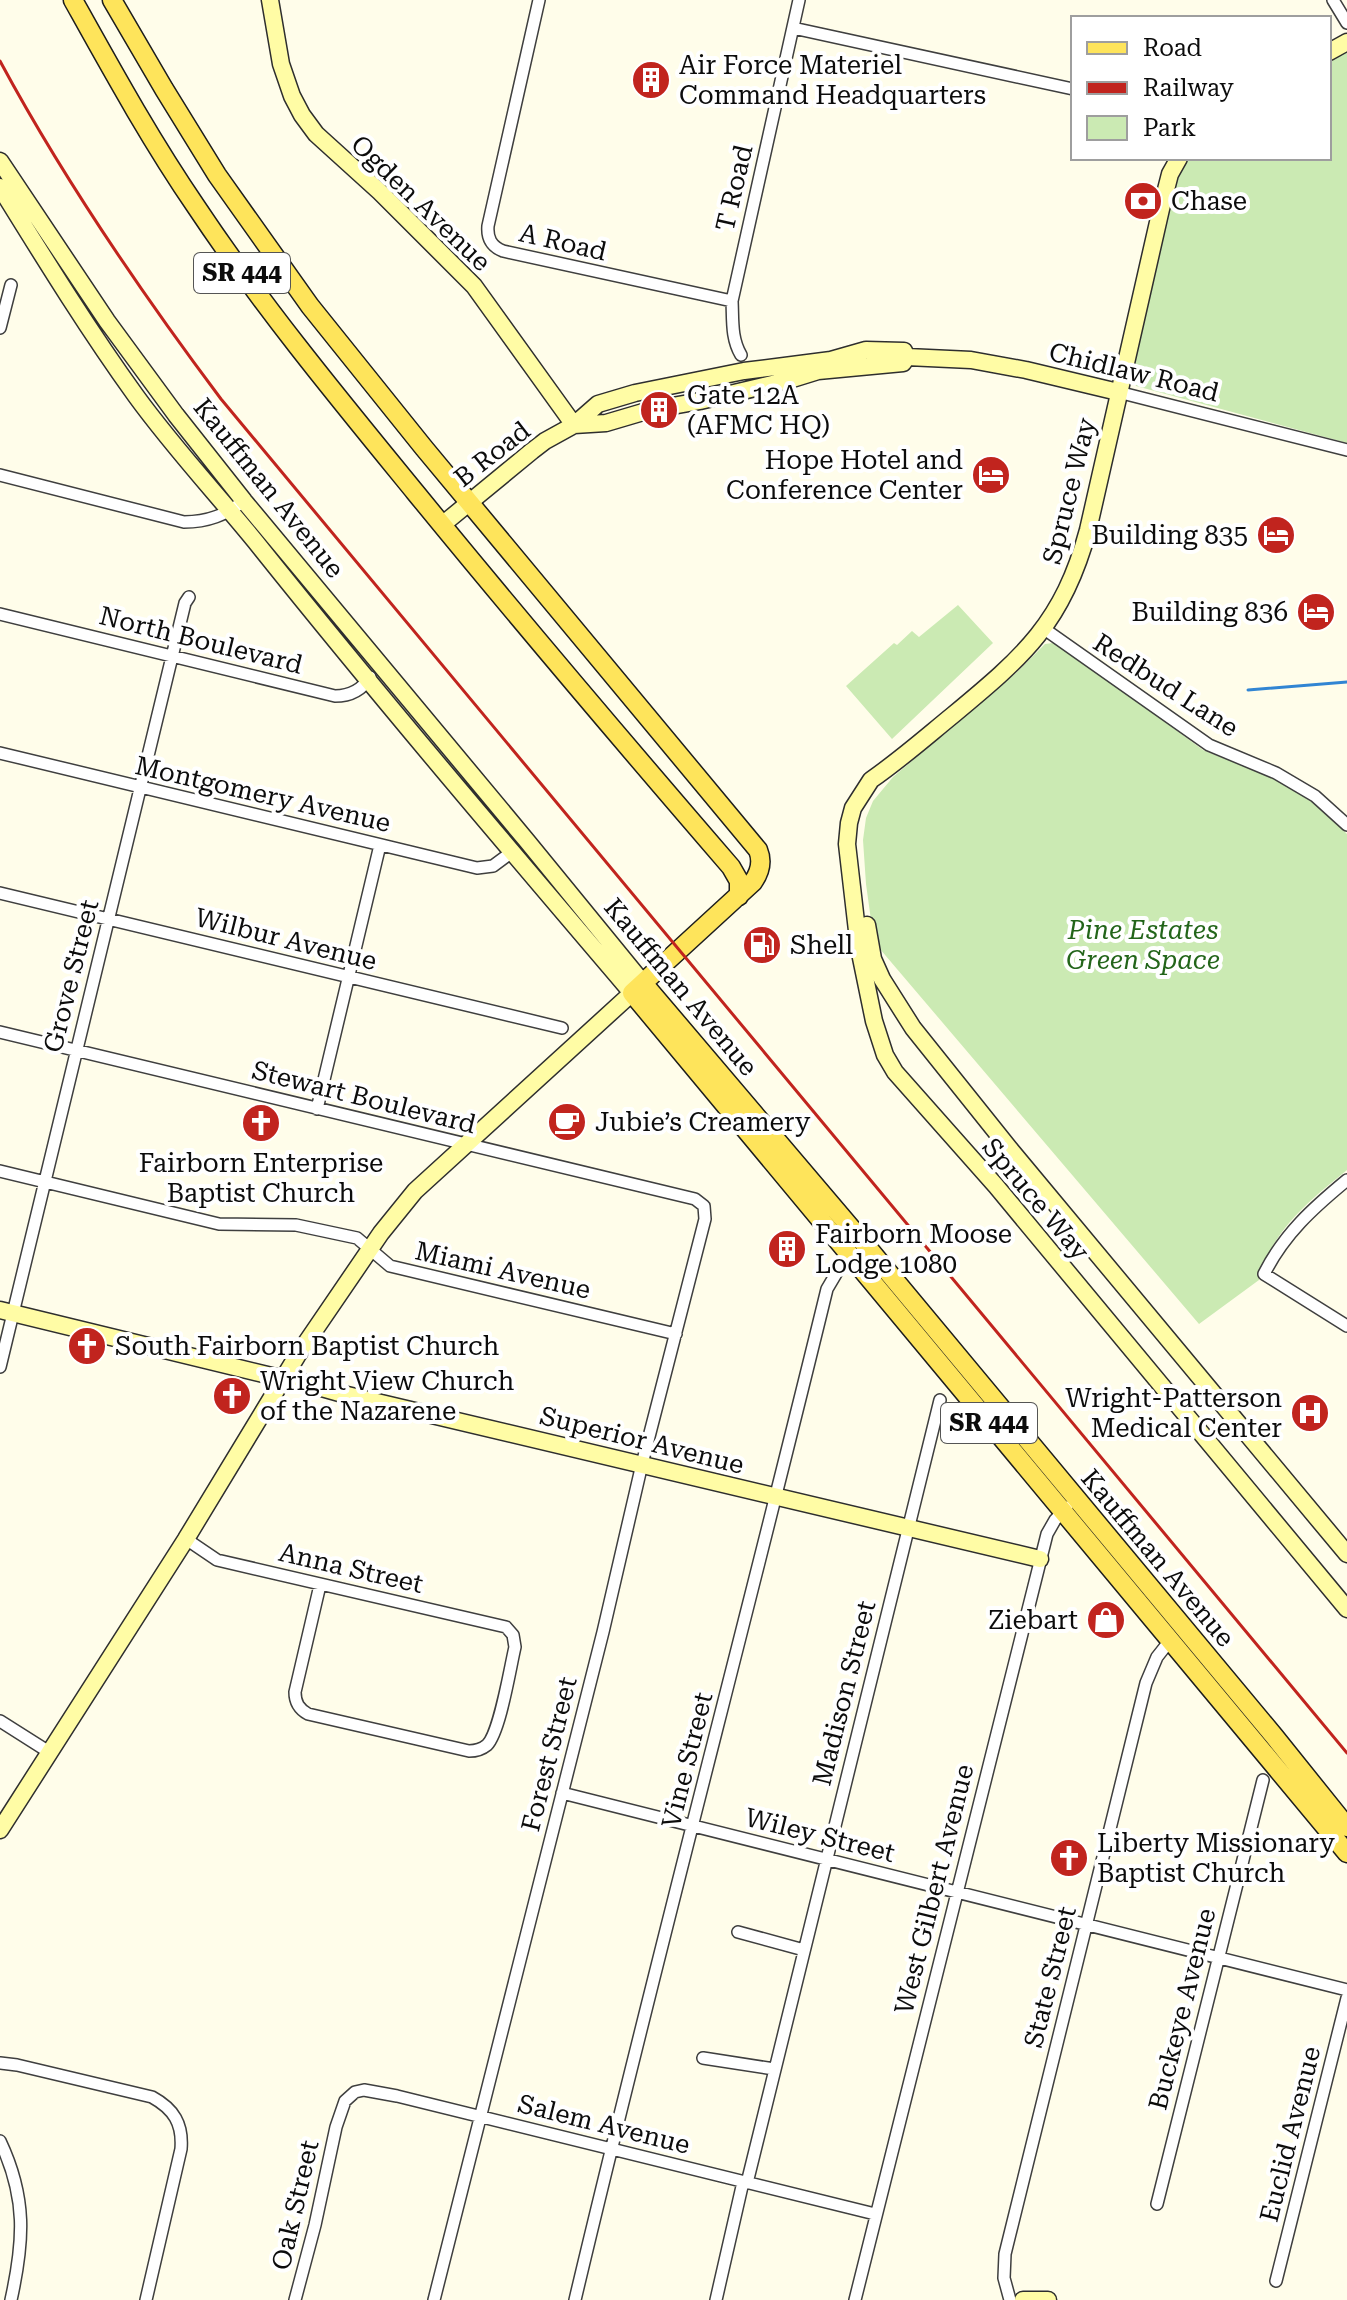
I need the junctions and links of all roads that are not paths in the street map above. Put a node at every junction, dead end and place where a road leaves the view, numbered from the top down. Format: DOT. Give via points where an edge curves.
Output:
graph roads {
  1 [pos="73,0"];
  2 [pos="112,0"];
  3 [pos="270,0"];
  4 [pos="539,0"];
  5 [pos="799,0"];
  6 [pos="1333,0"];
  7 [pos="1347,23"];
  8 [pos="793,28"];
  9 [pos="1071,89"];
  10 [pos="1178,160"];
  11 [pos="0,161"];
  12 [pos="0,187"];
  13 [pos="11,285"];
  14 [pos="732,306"];
  15 [pos="0,328"];
  16 [pos="907,357"];
  17 [pos="743,363"];
  18 [pos="748,389"];
  19 [pos="1118,392"];
  20 [pos="574,425"];
  21 [pos="1347,450"];
  22 [pos="0,475"];
  23 [pos="470,502"];
  24 [pos="237,506"];
  25 [pos="442,525"];
  26 [pos="189,597"];
  27 [pos="0,614"];
  28 [pos="1043,628"];
  29 [pos="172,656"];
  30 [pos="379,663"];
  31 [pos="367,682"];
  32 [pos="0,753"];
  33 [pos="889,768"];
  34 [pos="139,787"];
  35 [pos="1347,825"];
  36 [pos="380,845"];
  37 [pos="512,852"];
  38 [pos="0,893"];
  39 [pos="739,896"];
  40 [pos="108,918"];
  41 [pos="349,977"];
  42 [pos="638,988"];
  43 [pos="562,1028"];
  44 [pos="0,1032"];
  45 [pos="76,1051"];
  46 [pos="317,1109"];
  47 [pos="466,1145"];
  48 [pos="0,1171"];
  49 [pos="1347,1180"];
  50 [pos="44,1182"];
  51 [pos="705,1219"];
  52 [pos="856,1248"];
  53 [pos="370,1249"];
  54 [pos="7,1312"];
  55 [pos="1347,1326"];
  56 [pos="676,1334"];
  57 [pos="0,1367"];
  58 [pos="283,1377"];
  59 [pos="940,1400"];
  60 [pos="642,1464"];
  61 [pos="775,1497"];
  62 [pos="1069,1505"];
  63 [pos="907,1529"];
  64 [pos="186,1539"];
  65 [pos="1347,1554"];
  66 [pos="1040,1559"];
  67 [pos="320,1585"];
  68 [pos="1347,1609"];
  69 [pos="1176,1634"];
  70 [pos="0,1721"];
  71 [pos="49,1752"];
  72 [pos="1263,1780"];
  73 [pos="562,1793"];
  74 [pos="693,1826"];
  75 [pos="1347,1827"];
  76 [pos="0,1830"];
  77 [pos="1347,1853"];
  78 [pos="826,1859"];
  79 [pos="956,1892"];
  80 [pos="1086,1925"];
  81 [pos="738,1932"];
  82 [pos="804,1950"];
  83 [pos="1218,1957"];
  84 [pos="1347,1990"];
  85 [pos="1347,1998"];
  86 [pos="703,2058"];
  87 [pos="0,2063"];
  88 [pos="774,2069"];
  89 [pos="480,2116"];
  90 [pos="338,2121"];
  91 [pos="0,2141"];
  92 [pos="612,2150"];
  93 [pos="745,2182"];
  94 [pos="1157,2204"];
  95 [pos="875,2214"];
  96 [pos="1276,2281"];
  97 [pos="11,2300"];
  98 [pos="146,2300"];
  99 [pos="295,2300"];
  100 [pos="434,2300"];
  101 [pos="575,2300"];
  102 [pos="716,2300"];
  103 [pos="855,2300"];
  104 [pos="1010,2300"];
  105 [pos="1023,2300"];
  106 [pos="1048,2300"];
  1 -- 25 [label="main road, SR 444" via="195,207 276,319"];
  2 -- 23 [label="main road, SR 444" via="190,133 284,271"];
  3 -- 20 [label="street, Ogden Avenue" via="281,64 302,115 474,286"];
  4 -- 14 [label="street, A Road" via="488,226 490,241 503,251"];
  5 -- 8 [label="street, T Road"];
  6 -- 7 [label="street"];
  8 -- 9 [label="street"];
  8 -- 14 [label="street, T Road"];
  10 -- 19 [label="street, Spruce Way" via="1170,174"];
  11 -- 24 [label="street, Kauffman Avenue"];
  12 -- 24 [label="street, Kauffman Avenue" via="136,395 181,455"];
  13 -- 15 [label="street"];
  14 -- 17 [label="street, T Road"];
  16 -- 17 [label="street, Chidlaw Road" via="904,351 866,350 821,362"];
  16 -- 18 [label="street, Chidlaw Road" via="903,363 818,371"];
  16 -- 19 [label="street, Chidlaw Road" via="985,362"];
  17 -- 18 [label="street, T Road"];
  17 -- 20 [label="street, Chidlaw Road" via="598,404"];
  18 -- 20 [label="street, Chidlaw Road" via="675,410"];
  19 -- 21 [label="street, Chidlaw Road"];
  19 -- 28 [label="street, Spruce Way" via="1081,557"];
  20 -- 23 [label="street, B Road" via="545,441"];
  22 -- 24 [label="street" via="184,522 206,521"];
  23 -- 25 [label="street, B Road"];
  23 -- 39 [label="main road, SR 444" via="758,850 758,875"];
  24 -- 30 [label="street, Kauffman Avenue"];
  24 -- 31 [label="street, Kauffman Avenue"];
  25 -- 39 [label="main road, SR 444" via="731,867"];
  26 -- 29 [label="street, Grove Street"];
  27 -- 29 [label="street, North Boulevard"];
  28 -- 33 [label="street, Spruce Way" via="1006,670"];
  28 -- 35 [label="street, Redbud Lane" via="1209,745 1276,773 1315,796"];
  29 -- 31 [label="street, North Boulevard" via="335,696 353,693"];
  29 -- 34 [label="street, Grove Street"];
  30 -- 31 [label="street"];
  30 -- 42 [label="street, Kauffman Avenue"];
  31 -- 37 [label="street, Kauffman Avenue"];
  32 -- 34 [label="street, Montgomery Avenue"];
  33 -- 65 [label="street, Spruce Way" via="859,819 858,853 869,944 887,989 1009,1148"];
  33 -- 68 [label="street, Spruce Way" via="871,780 853,808 847,844 859,948 885,1055"];
  34 -- 36 [label="street, Montgomery Avenue"];
  34 -- 40 [label="street, Grove Street"];
  36 -- 37 [label="street, Montgomery Avenue" via="477,868 493,866"];
  36 -- 41 [label="street"];
  37 -- 42 [label="street, Kauffman Avenue"];
  38 -- 40 [label="street, Wilbur Avenue"];
  39 -- 42 [label="main road, SR 444"];
  40 -- 41 [label="street, Wilbur Avenue"];
  40 -- 45 [label="street, Grove Street"];
  41 -- 43 [label="street, Wilbur Avenue"];
  41 -- 46 [label="street"];
  42 -- 47 [label="street"];
  42 -- 52 [label="main road, Kauffman Avenue / SR 444"];
  44 -- 45 [label="street, Stewart Boulevard"];
  45 -- 46 [label="street, Stewart Boulevard"];
  45 -- 50 [label="street, Grove Street"];
  46 -- 47 [label="street, Stewart Boulevard"];
  47 -- 51 [label="street, Stewart Boulevard" via="695,1199 704,1206"];
  47 -- 53 [label="street" via="415,1191"];
  48 -- 50 [label="street, Miami Avenue"];
  49 -- 55 [label="street" via="1291,1231 1264,1274"];
  50 -- 53 [label="street, Miami Avenue" via="219,1224 310,1227 357,1238"];
  50 -- 54 [label="street, Grove Street"];
  51 -- 56 [label="street, Forest Street"];
  52 -- 61 [label="street, Vine Street" via="827,1289"];
  52 -- 62 [label="main road, Kauffman Avenue / SR 444"];
  53 -- 56 [label="street, Miami Avenue" via="390,1266"];
  53 -- 58 [label="street"];
  54 -- 57 [label="street, Grove Street"];
  54 -- 58 [label="street, Superior Avenue"];
  56 -- 60 [label="street, Forest Street"];
  58 -- 60 [label="street, Superior Avenue"];
  58 -- 64 [label="street"];
  59 -- 63 [label="street, Madison Street"];
  60 -- 61 [label="street, Superior Avenue"];
  60 -- 73 [label="street, Forest Street"];
  61 -- 63 [label="street, Superior Avenue"];
  61 -- 74 [label="street, Vine Street"];
  62 -- 66 [label="street, West Gilbert Avenue" via="1047,1534"];
  62 -- 69 [label="main road, Kauffman Avenue / SR 444"];
  63 -- 66 [label="street, Superior Avenue"];
  63 -- 78 [label="street, Madison Street"];
  64 -- 67 [label="street, Anna Street" via="217,1560"];
  64 -- 71 [label="street"];
  66 -- 79 [label="street, West Gilbert Avenue"];
  67 -- 67 [label="street, Anna Street" via="511,1631 515,1647 490,1741 469,1751 308,1714 297,1705 295,1692"];
  69 -- 75 [label="main road, Kauffman Avenue / SR 444" via="1274,1736"];
  69 -- 77 [label="main road, Kauffman Avenue / SR 444"];
  69 -- 80 [label="street, State Street" via="1157,1657 1146,1683"];
  70 -- 71 [label="street"];
  71 -- 76 [label="street"];
  72 -- 83 [label="street, Buckeye Avenue"];
  73 -- 74 [label="street, Wiley Street"];
  73 -- 89 [label="street, Forest Street"];
  74 -- 78 [label="street, Wiley Street"];
  74 -- 92 [label="street, Vine Street"];
  78 -- 79 [label="street, Wiley Street"];
  78 -- 82 [label="street, Madison Street"];
  79 -- 80 [label="street, Wiley Street"];
  79 -- 95 [label="street, West Gilbert Avenue"];
  80 -- 83 [label="street, Wiley Street"];
  80 -- 104 [label="street, State Street" via="1005,2254"];
  81 -- 82 [label="street"];
  82 -- 88 [label="street, Madison Street"];
  83 -- 84 [label="street, Wiley Street"];
  83 -- 94 [label="street, Buckeye Avenue"];
  85 -- 96 [label="street, Euclid Avenue"];
  86 -- 88 [label="street"];
  87 -- 98 [label="street" via="152,2097 176,2118 181,2149"];
  88 -- 93 [label="street, Madison Street"];
  89 -- 90 [label="street, Salem Avenue" via="364,2090 345,2101"];
  89 -- 92 [label="street, Salem Avenue"];
  89 -- 100 [label="street, Forest Street"];
  90 -- 99 [label="street, Oak Street"];
  91 -- 97 [label="street" via="22,2218"];
  92 -- 93 [label="street, Salem Avenue"];
  92 -- 101 [label="street, Vine Street"];
  93 -- 95 [label="street, Salem Avenue"];
  93 -- 102 [label="street, Madison Street"];
  95 -- 103 [label="street, West Gilbert Avenue"];
  105 -- 106 [label="street"];
}
